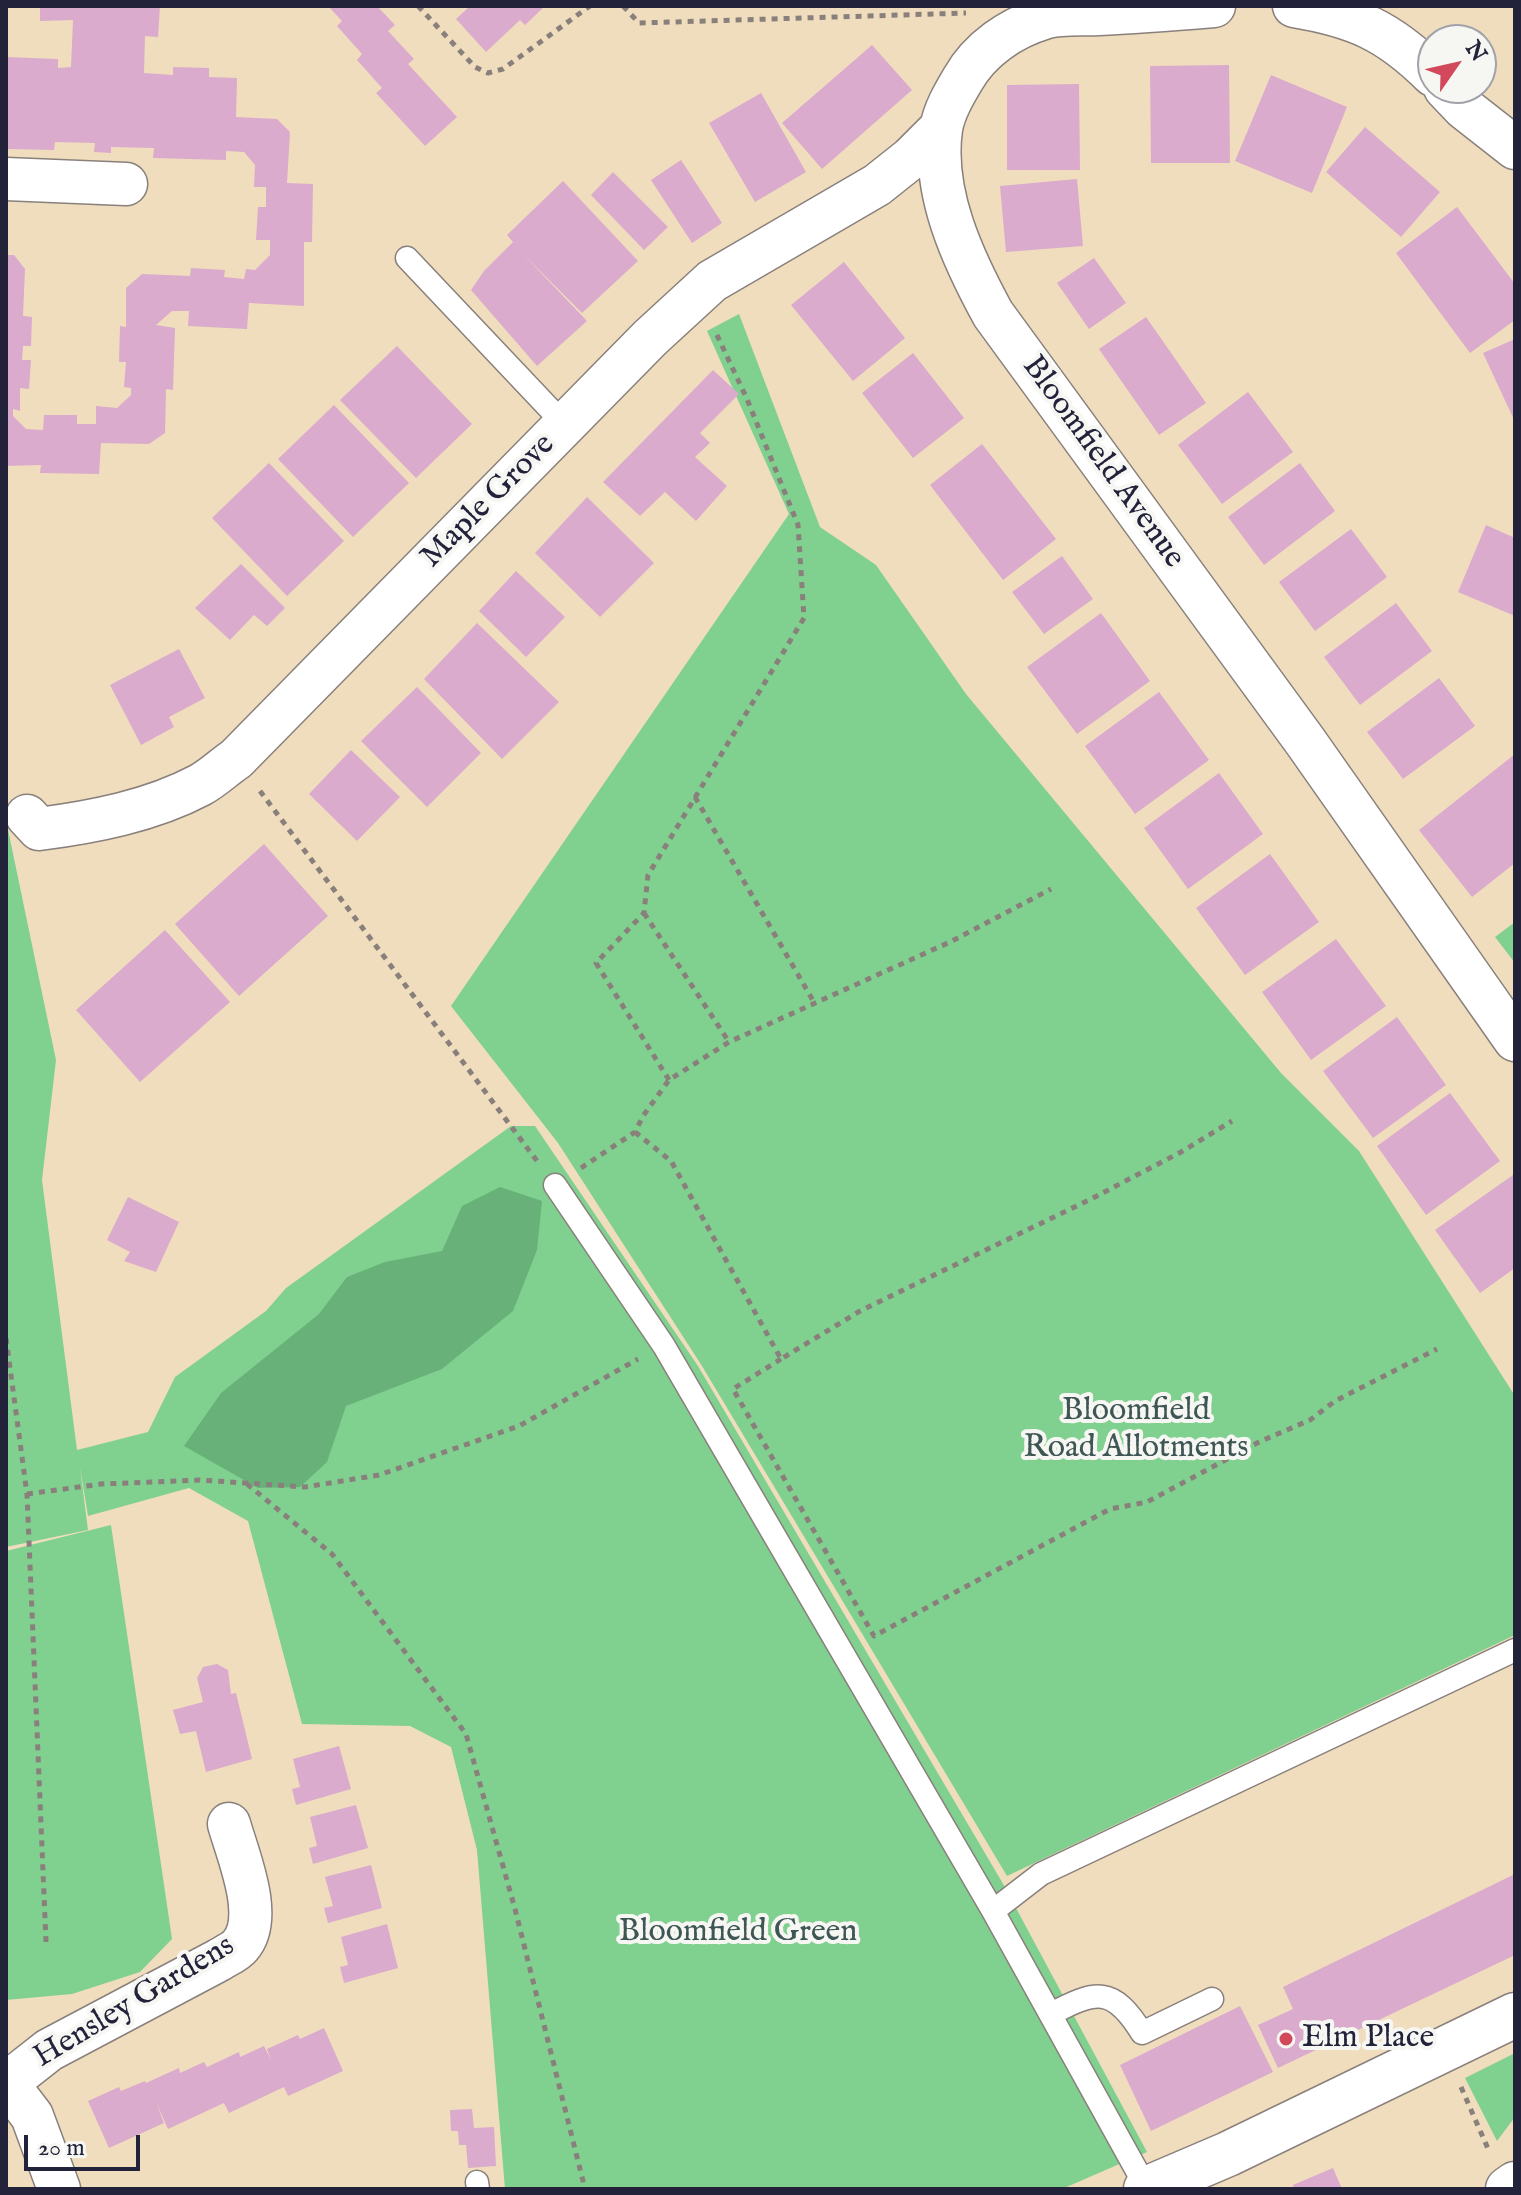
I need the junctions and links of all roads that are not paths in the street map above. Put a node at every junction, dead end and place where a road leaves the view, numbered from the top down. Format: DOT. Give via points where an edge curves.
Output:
graph roads {
  1 [pos="1214,6"];
  2 [pos="1294,6"];
  3 [pos="1034,18"];
  4 [pos="1417,60"];
  5 [pos="1460,104"];
  6 [pos="941,128"];
  7 [pos="1515,148"];
  8 [pos="6,179"];
  9 [pos="126,184"];
  10 [pos="407,258"];
  11 [pos="565,425"];
  12 [pos="27,816"];
  13 [pos="1515,1040"];
  14 [pos="555,1185"];
  15 [pos="1515,1650"];
  16 [pos="229,1824"];
  17 [pos="993,1911"];
  18 [pos="1212,1999"];
  19 [pos="1051,2014"];
  20 [pos="1515,2015"];
  21 [pos="7,2083"];
  22 [pos="59,2189"];
  23 [pos="1146,2189"];
  1 -- 3 [label="street"];
  2 -- 4 [label="street" via="1360,21"];
  3 -- 6 [label="street, Bloomfield Avenue" via="971,64"];
  5 -- 7 [label="street"];
  6 -- 11 [label="street, Maple Grove" via="877,185 712,281"];
  6 -- 13 [label="street, Bloomfield Avenue" via="940,166 954,232 993,314 1305,741"];
  8 -- 9 [label="street"];
  10 -- 11 [label="lane"];
  11 -- 12 [label="street, Maple Grove" via="236,759 202,784 159,803 91,822 39,829"];
  14 -- 17 [label="lane" via="664,1346"];
  15 -- 17 [label="lane" via="1041,1874"];
  16 -- 21 [label="street, Hensley Gardens" via="252,1924 240,1946 49,2050"];
  17 -- 19 [label="lane"];
  18 -- 19 [label="lane" via="1142,2033 1127,2009 1107,1996 1079,1999"];
  19 -- 23 [label="lane"];
  20 -- 23 [label="street"];
  21 -- 22 [label="street" via="32,2116"];
}
